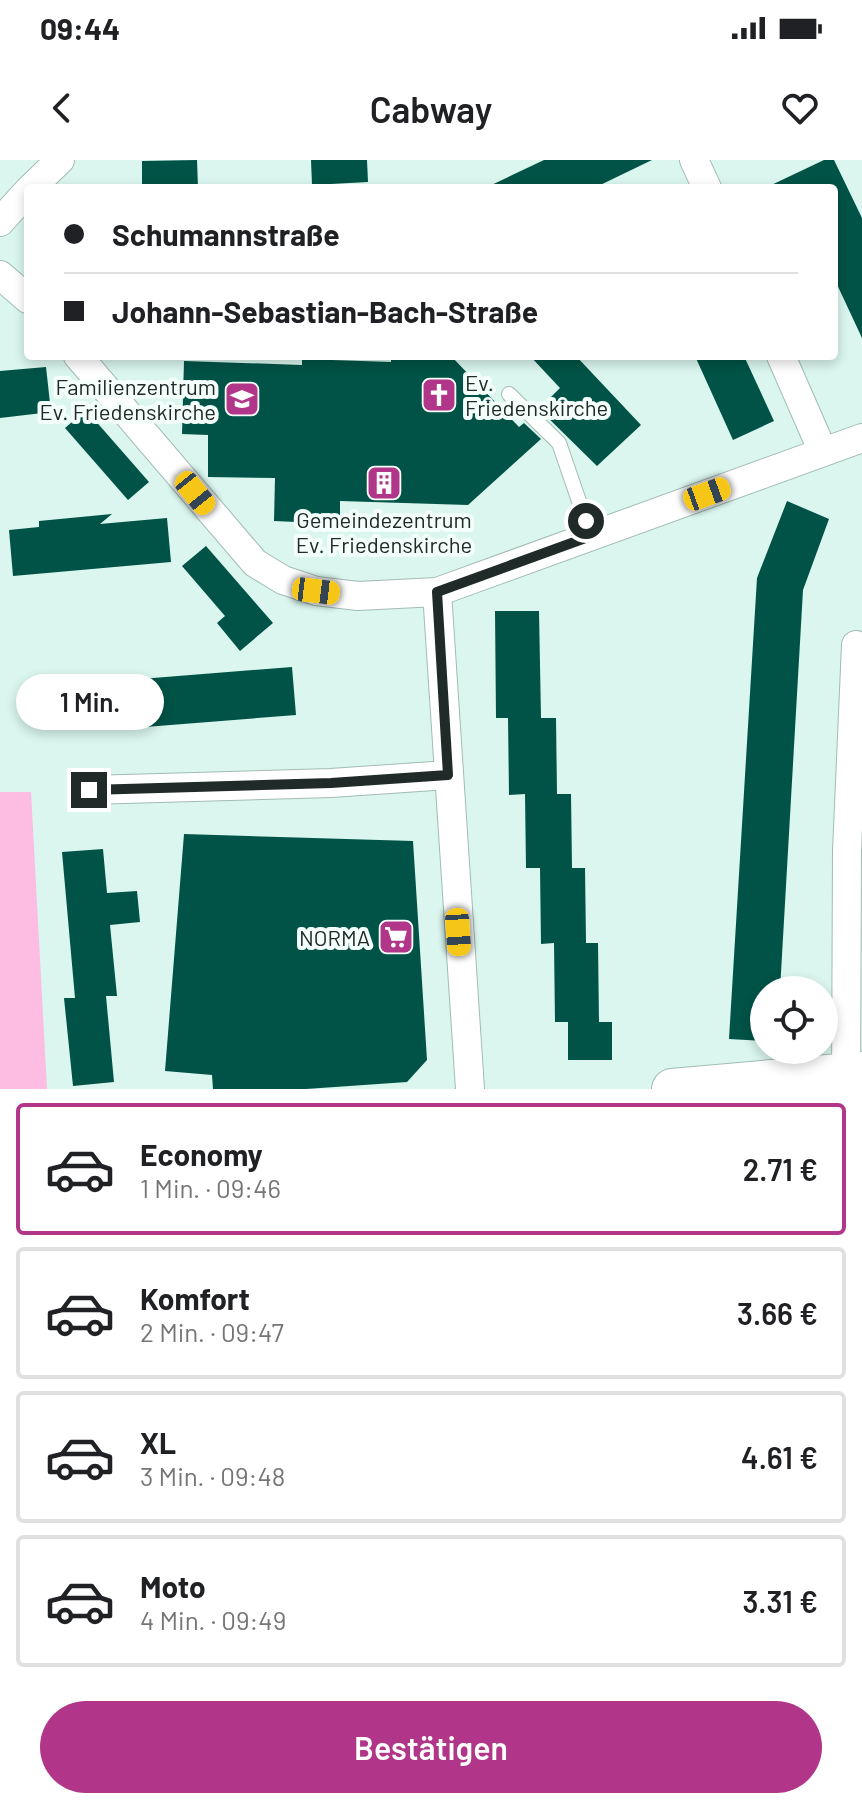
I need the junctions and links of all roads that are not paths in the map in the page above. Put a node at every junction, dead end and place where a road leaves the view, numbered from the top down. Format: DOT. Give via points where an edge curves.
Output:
graph roads {
  1 [pos="60,160"];
  2 [pos="694,160"];
  3 [pos="36,184"];
  4 [pos="705,184"];
  5 [pos="24,196"];
  6 [pos="0,222"];
  7 [pos="0,275"];
  8 [pos="24,296"];
  9 [pos="81,360"];
  10 [pos="783,360"];
  11 [pos="509,394"];
  12 [pos="862,438"];
  13 [pos="823,452"];
  14 [pos="591,536"];
  15 [pos="437,592"];
  16 [pos="856,645"];
  17 [pos="448,775"];
  18 [pos="89,790"];
  19 [pos="851,1078"];
  20 [pos="470,1089"];
  21 [pos="672,1089"];
  1 -- 3 [label="street"];
  2 -- 4 [label="street"];
  5 -- 6 [label="street"];
  7 -- 8 [label="street"];
  9 -- 15 [label="street" via="255,563 316,591 358,596"];
  10 -- 13 [label="street"];
  11 -- 14 [label="lane" via="559,443"];
  12 -- 13 [label="street"];
  13 -- 14 [label="street"];
  14 -- 15 [label="street"];
  15 -- 17 [label="street"];
  16 -- 19 [label="street" via="847,851"];
  17 -- 18 [label="street"];
  17 -- 20 [label="street"];
  19 -- 21 [label="street"];
}
